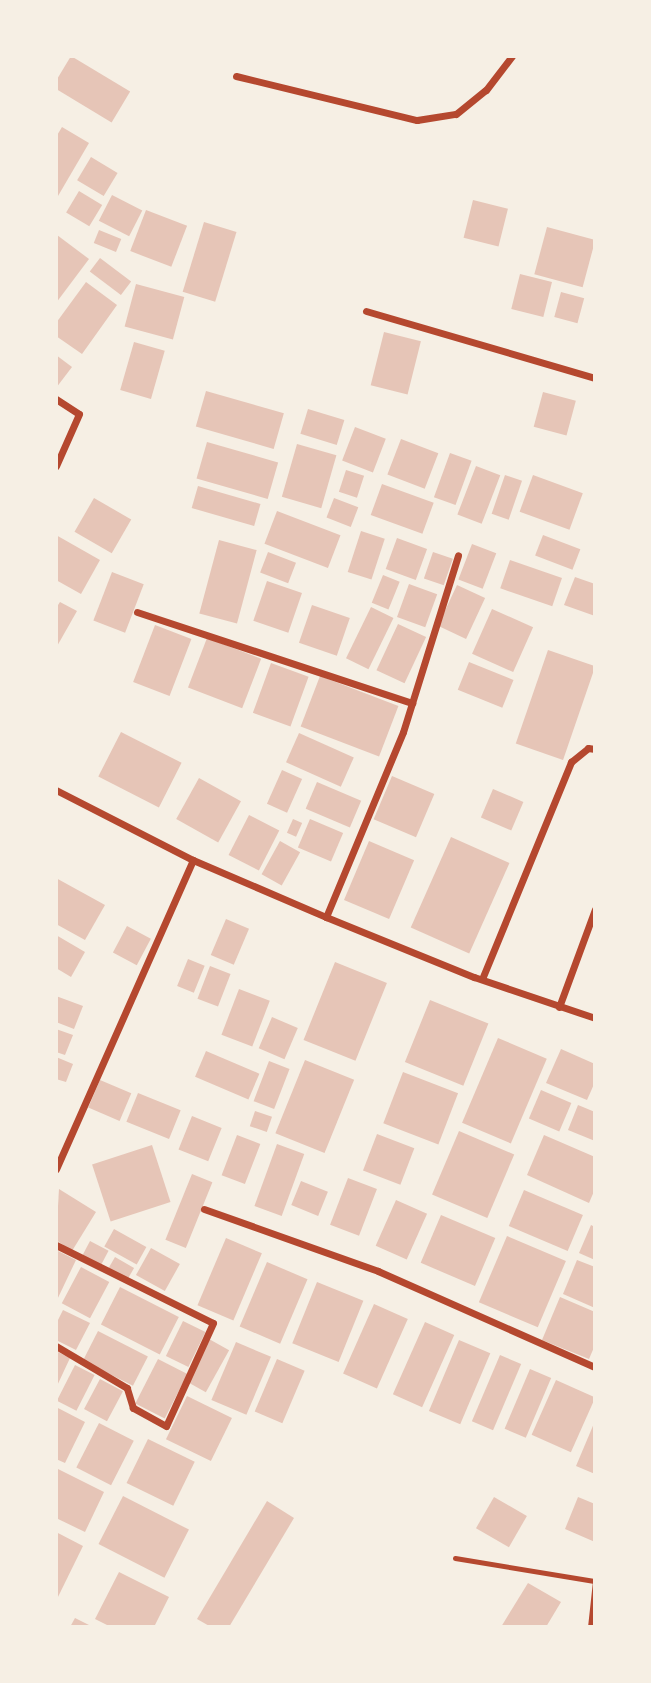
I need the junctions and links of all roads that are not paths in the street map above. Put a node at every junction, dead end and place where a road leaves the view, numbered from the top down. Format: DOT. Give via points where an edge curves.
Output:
graph roads {
  1 [pos="512,56"];
  2 [pos="236,76"];
  3 [pos="366,311"];
  4 [pos="595,377"];
  5 [pos="56,399"];
  6 [pos="56,466"];
  7 [pos="458,555"];
  8 [pos="137,612"];
  9 [pos="412,702"];
  10 [pos="595,749"];
  11 [pos="56,790"];
  12 [pos="193,860"];
  13 [pos="595,909"];
  14 [pos="326,917"];
  15 [pos="482,979"];
  16 [pos="559,1007"];
  17 [pos="595,1018"];
  18 [pos="56,1169"];
  19 [pos="204,1209"];
  20 [pos="56,1245"];
  21 [pos="56,1346"];
  22 [pos="595,1367"];
  23 [pos="455,1558"];
  24 [pos="594,1581"];
  25 [pos="590,1627"];
  1 -- 2 [label="street" via="486,90 456,114 417,120"];
  3 -- 4 [label="street"];
  5 -- 6 [label="street" via="79,414"];
  7 -- 9 [label="street"];
  8 -- 9 [label="street"];
  9 -- 14 [label="street"];
  10 -- 15 [label="street" via="588,748 571,762"];
  11 -- 12 [label="street"];
  12 -- 14 [label="street"];
  12 -- 18 [label="street"];
  13 -- 16 [label="street"];
  14 -- 15 [label="street"];
  15 -- 16 [label="street"];
  16 -- 17 [label="street"];
  19 -- 22 [label="street" via="378,1271"];
  20 -- 21 [label="street" via="213,1323 166,1426 132,1408 127,1388"];
  23 -- 24 [label="lane"];
  24 -- 25 [label="lane"];
}
